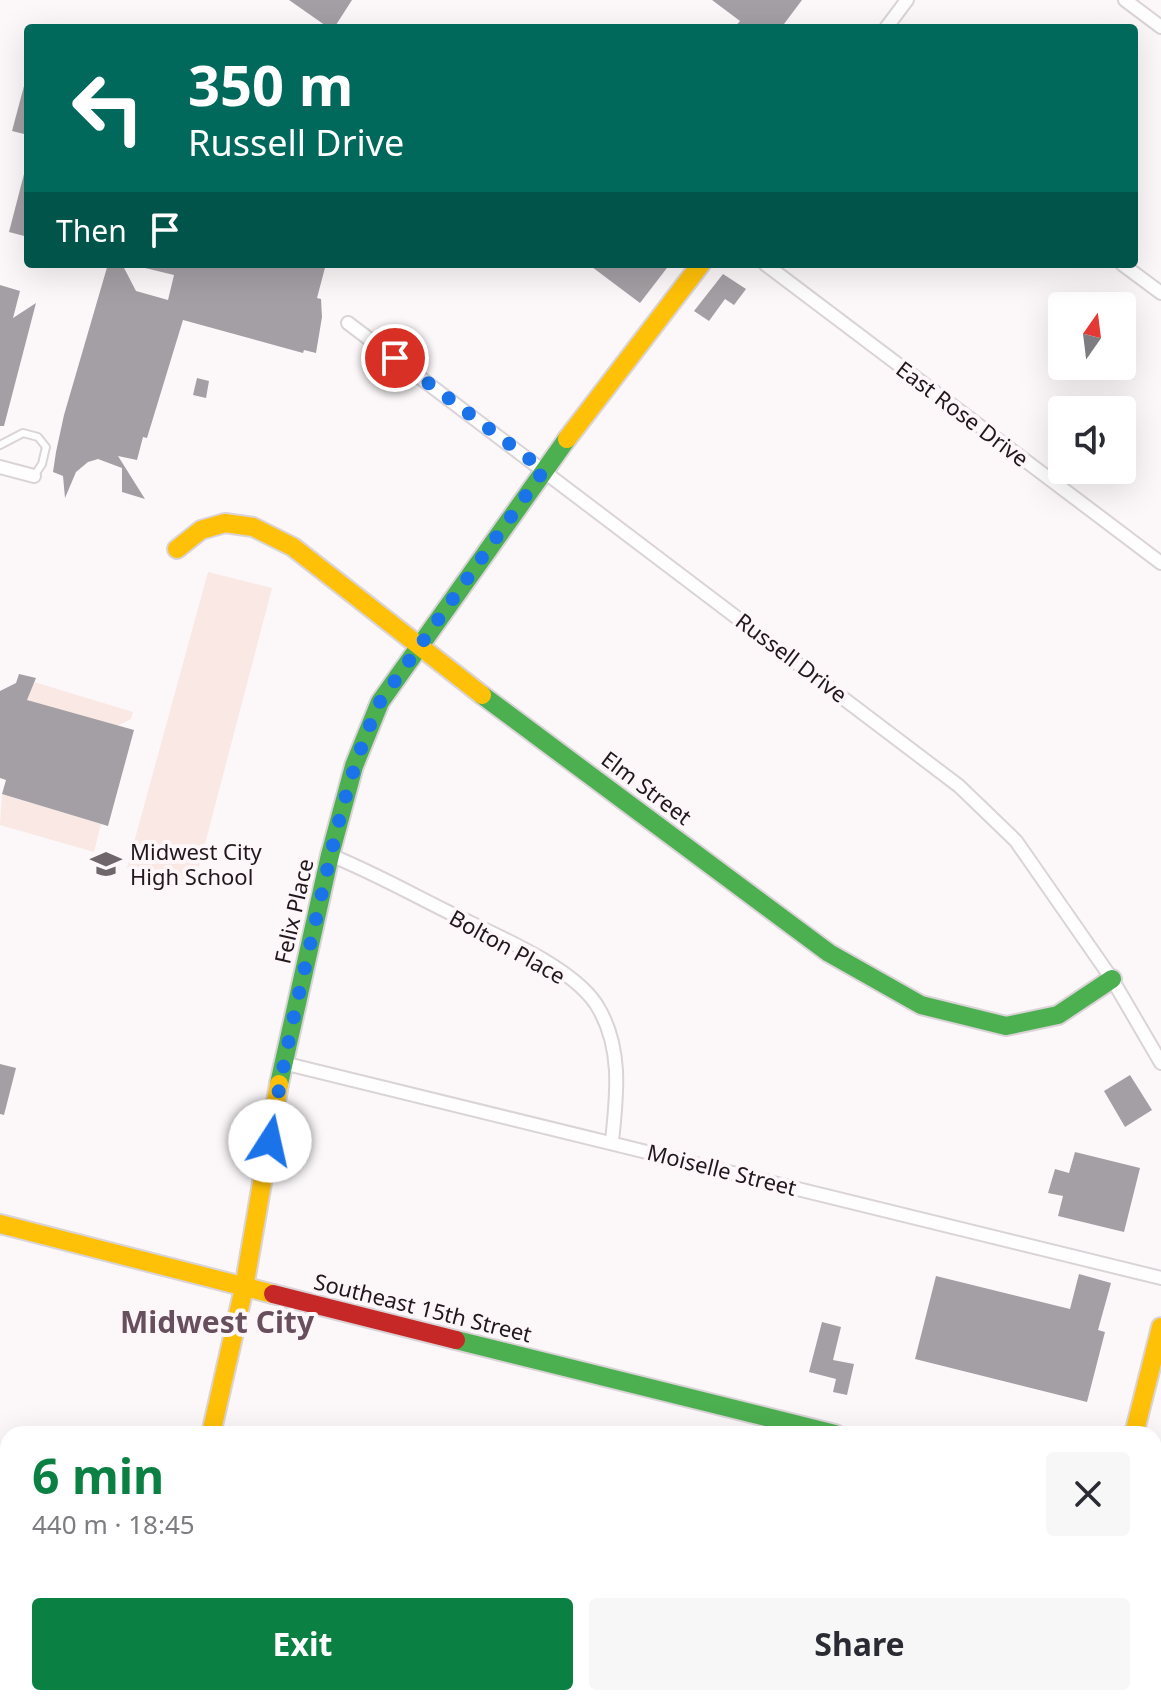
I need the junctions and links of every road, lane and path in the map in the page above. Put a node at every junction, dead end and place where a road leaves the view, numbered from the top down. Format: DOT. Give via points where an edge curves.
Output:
graph roads {
  1 [pos="907,0"];
  2 [pos="1125,0"];
  3 [pos="889,24"];
  4 [pos="1161,27"];
  5 [pos="698,268"];
  6 [pos="770,268"];
  7 [pos="1127,268"];
  8 [pos="1161,293"];
  9 [pos="348,323"];
  10 [pos="0,445"];
  11 [pos="0,467"];
  12 [pos="544,470"];
  13 [pos="34,476"];
  14 [pos="177,549"];
  15 [pos="1161,563"];
  16 [pos="418,647"];
  17 [pos="330,855"];
  18 [pos="1112,979"];
  19 [pos="283,1063"];
  20 [pos="1161,1063"];
  21 [pos="612,1141"];
  22 [pos="0,1224"];
  23 [pos="1161,1278"];
  24 [pos="244,1288"];
  25 [pos="1161,1327"];
  26 [pos="213,1426"];
  27 [pos="803,1426"];
  28 [pos="1136,1426"];
  1 -- 3 [label="street"];
  2 -- 4 [label="street"];
  5 -- 12 [label="street, Felix Place"];
  6 -- 15 [label="street, East Rose Drive"];
  7 -- 8 [label="street"];
  9 -- 12 [label="street, Russell Drive"];
  10 -- 13 [label="lane" via="23,433 38,437 46,447"];
  11 -- 13 [label="street"];
  12 -- 16 [label="street, Felix Place"];
  12 -- 18 [label="street, Russell Drive" via="959,786 1016,841"];
  14 -- 16 [label="street, Elm Street" via="201,530 225,523 273,535"];
  16 -- 17 [label="street, Felix Place" via="380,702 365,735"];
  16 -- 18 [label="street, Elm Street" via="829,953 921,1005 1006,1026 1058,1015"];
  17 -- 19 [label="street, Felix Place"];
  17 -- 21 [label="street, Bolton Place" via="523,949 563,973 595,1003 616,1056"];
  18 -- 20 [label="street, Russell Drive"];
  19 -- 21 [label="street, Moiselle Street"];
  19 -- 24 [label="street, Felix Place"];
  21 -- 23 [label="street, Moiselle Street"];
  22 -- 24 [label="street, Southeast 15th Street"];
  24 -- 26 [label="street, Felix Place"];
  24 -- 27 [label="street, Southeast 15th Street"];
  25 -- 28 [label="street"];
}
